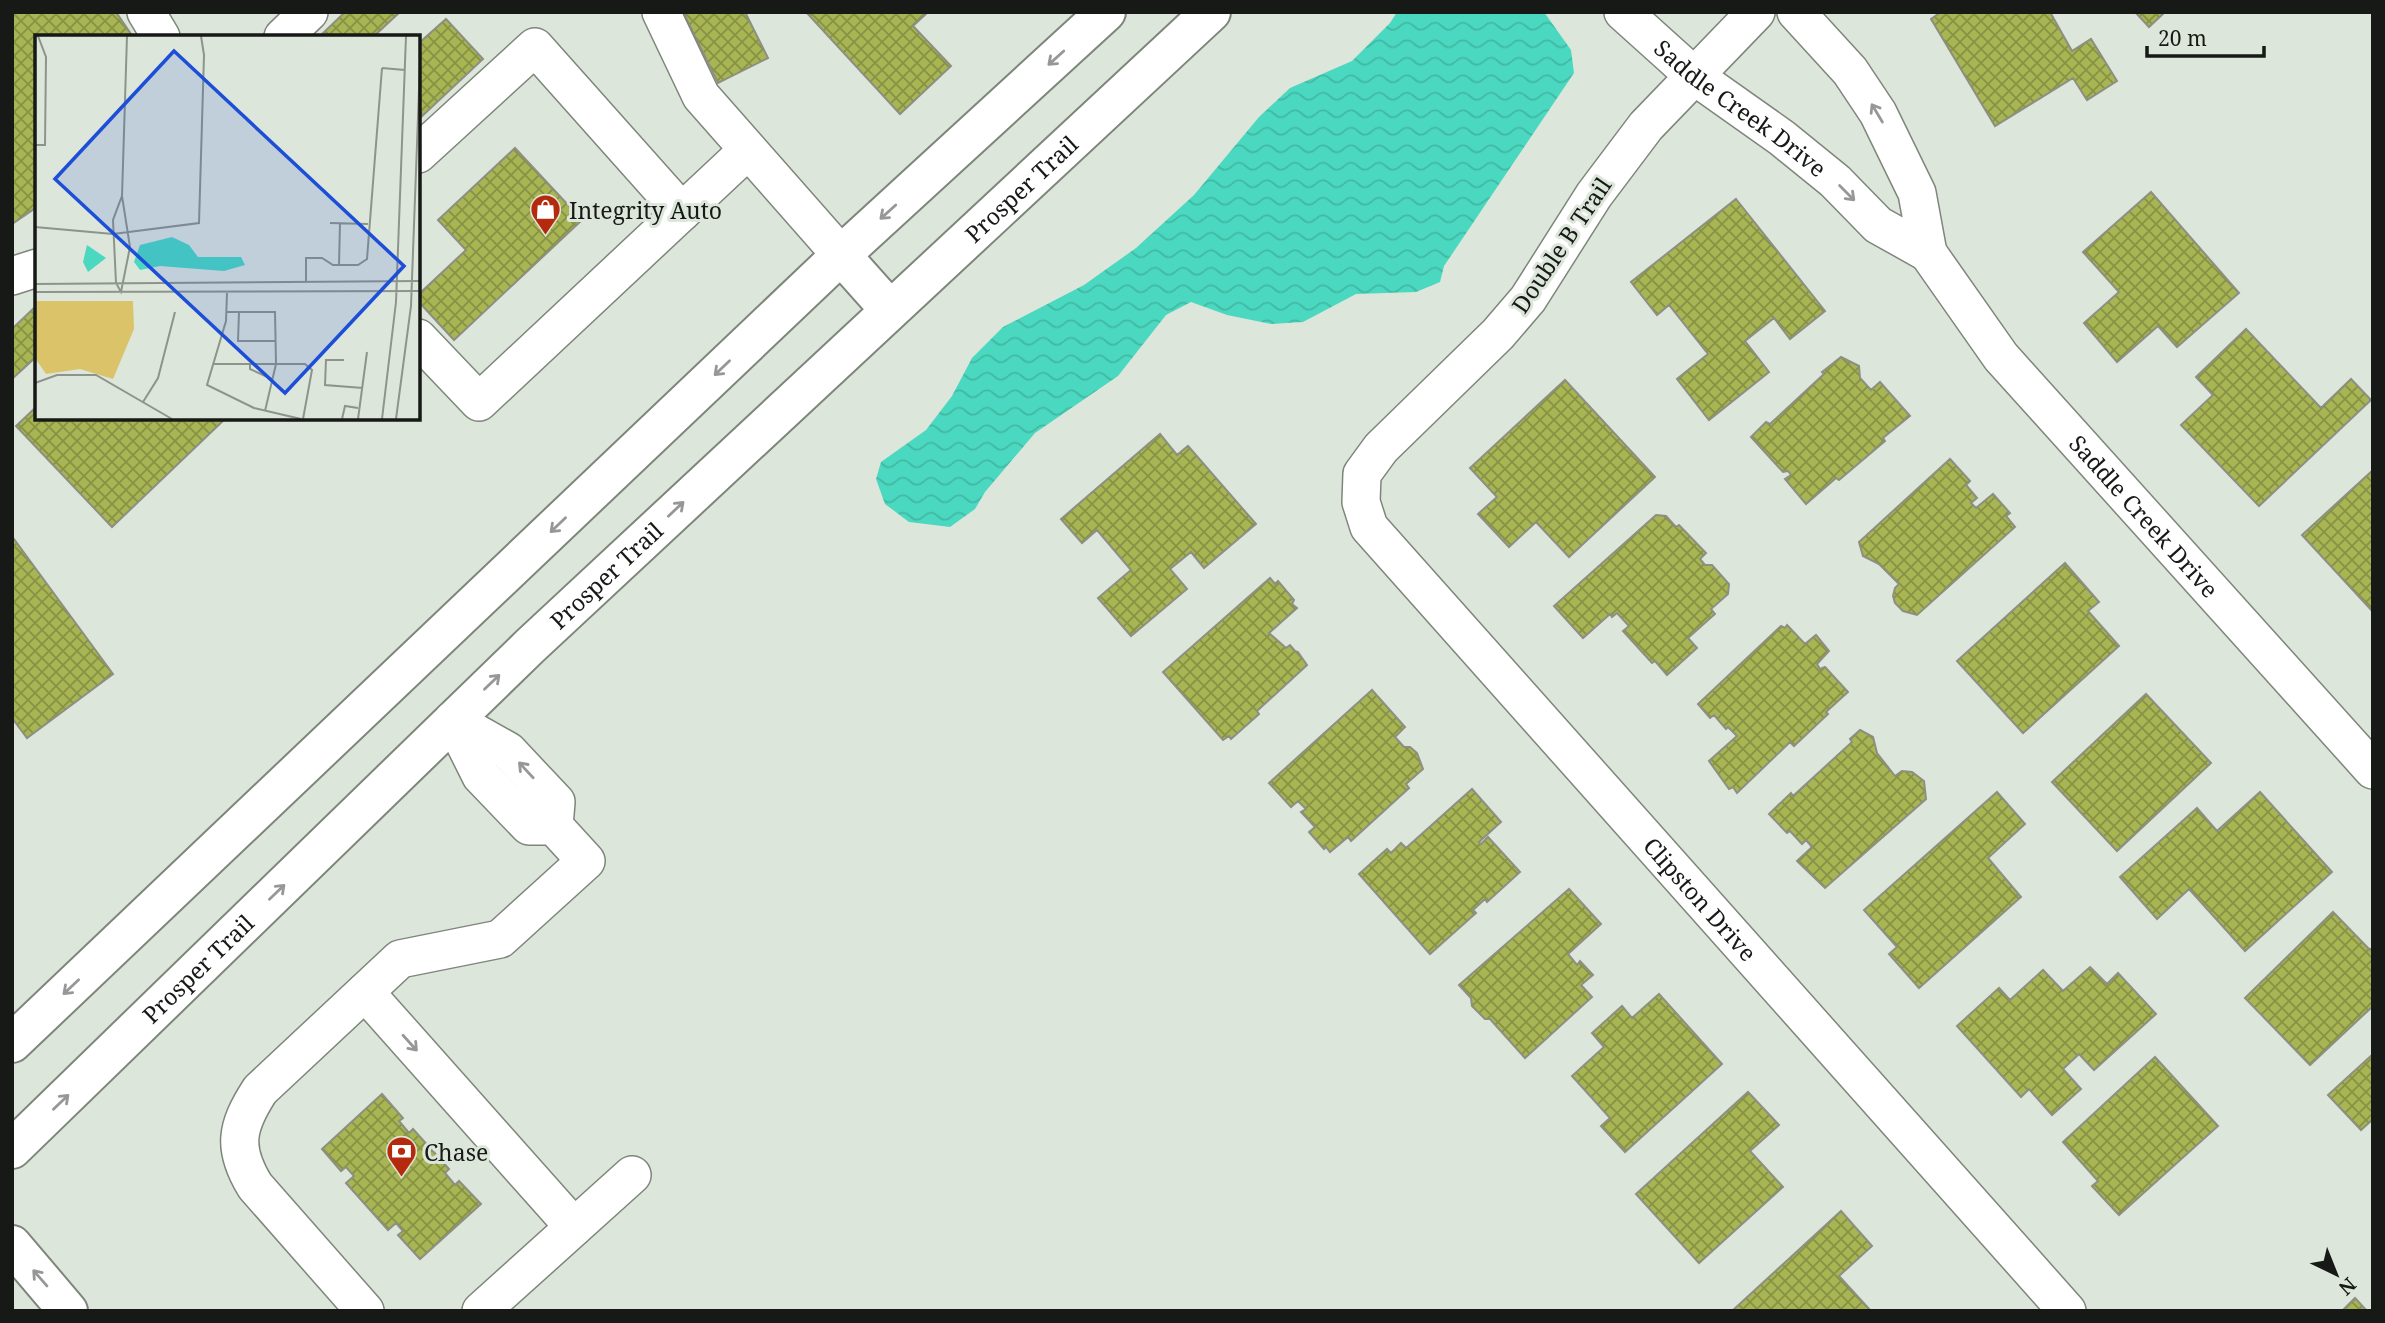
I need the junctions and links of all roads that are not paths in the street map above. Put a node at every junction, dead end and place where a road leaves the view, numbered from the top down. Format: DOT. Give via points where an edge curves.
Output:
graph roads {
  1 [pos="309,12"];
  2 [pos="661,12"];
  3 [pos="1106,12"];
  4 [pos="1211,12"];
  5 [pos="1623,12"];
  6 [pos="1756,12"];
  7 [pos="1796,12"];
  8 [pos="285,35"];
  9 [pos="1693,75"];
  10 [pos="748,150"];
  11 [pos="420,152"];
  12 [pos="682,212"];
  13 [pos="1928,253"];
  14 [pos="841,255"];
  15 [pos="35,269"];
  16 [pos="12,276"];
  17 [pos="890,310"];
  18 [pos="420,340"];
  19 [pos="1362,474"];
  20 [pos="453,720"];
  21 [pos="2373,770"];
  22 [pos="365,992"];
  23 [pos="12,1043"];
  24 [pos="12,1149"];
  25 [pos="632,1175"];
  26 [pos="574,1227"];
  27 [pos="12,1245"];
  28 [pos="68,1311"];
  29 [pos="366,1311"];
  30 [pos="481,1311"];
  31 [pos="2067,1311"];
  1 -- 8 [label="street"];
  2 -- 10 [label="street" via="701,96"];
  3 -- 14 [label="main road, one-way"];
  4 -- 17 [label="main road, Prosper Trail"];
  5 -- 9 [label="street, Saddle Creek Drive"];
  6 -- 9 [label="street, Double B Trail"];
  13 -- 7 [label="street, Saddle Creek Drive, one-way" via="1917,192 1878,113 1850,71"];
  9 -- 13 [label="street, Saddle Creek Drive, one-way" via="1782,138 1835,181 1878,225"];
  9 -- 19 [label="street, Double B Trail" via="1646,126 1594,195 1528,299 1381,447"];
  10 -- 12 [label="street"];
  10 -- 14 [label="street"];
  11 -- 12 [label="street" via="535,47"];
  12 -- 18 [label="street" via="479,402"];
  13 -- 21 [label="street, Saddle Creek Drive" via="2001,357"];
  14 -- 17 [label="main road"];
  14 -- 23 [label="main road, one-way"];
  15 -- 16 [label="street"];
  20 -- 17 [label="main road, Prosper Trail, one-way"];
  19 -- 31 [label="street, Clipston Drive" via="1361,502 1370,527"];
  20 -- 22 [label="street" via="481,776 529,826 554,826 586,860 500,939 400,959"];
  24 -- 20 [label="main road, Prosper Trail, one-way"];
  22 -- 26 [label="street, one-way"];
  22 -- 29 [label="street" via="260,1090 240,1129 240,1150 254,1186"];
  25 -- 26 [label="street"];
  26 -- 30 [label="street"];
  28 -- 27 [label="main road, one-way"];
}
